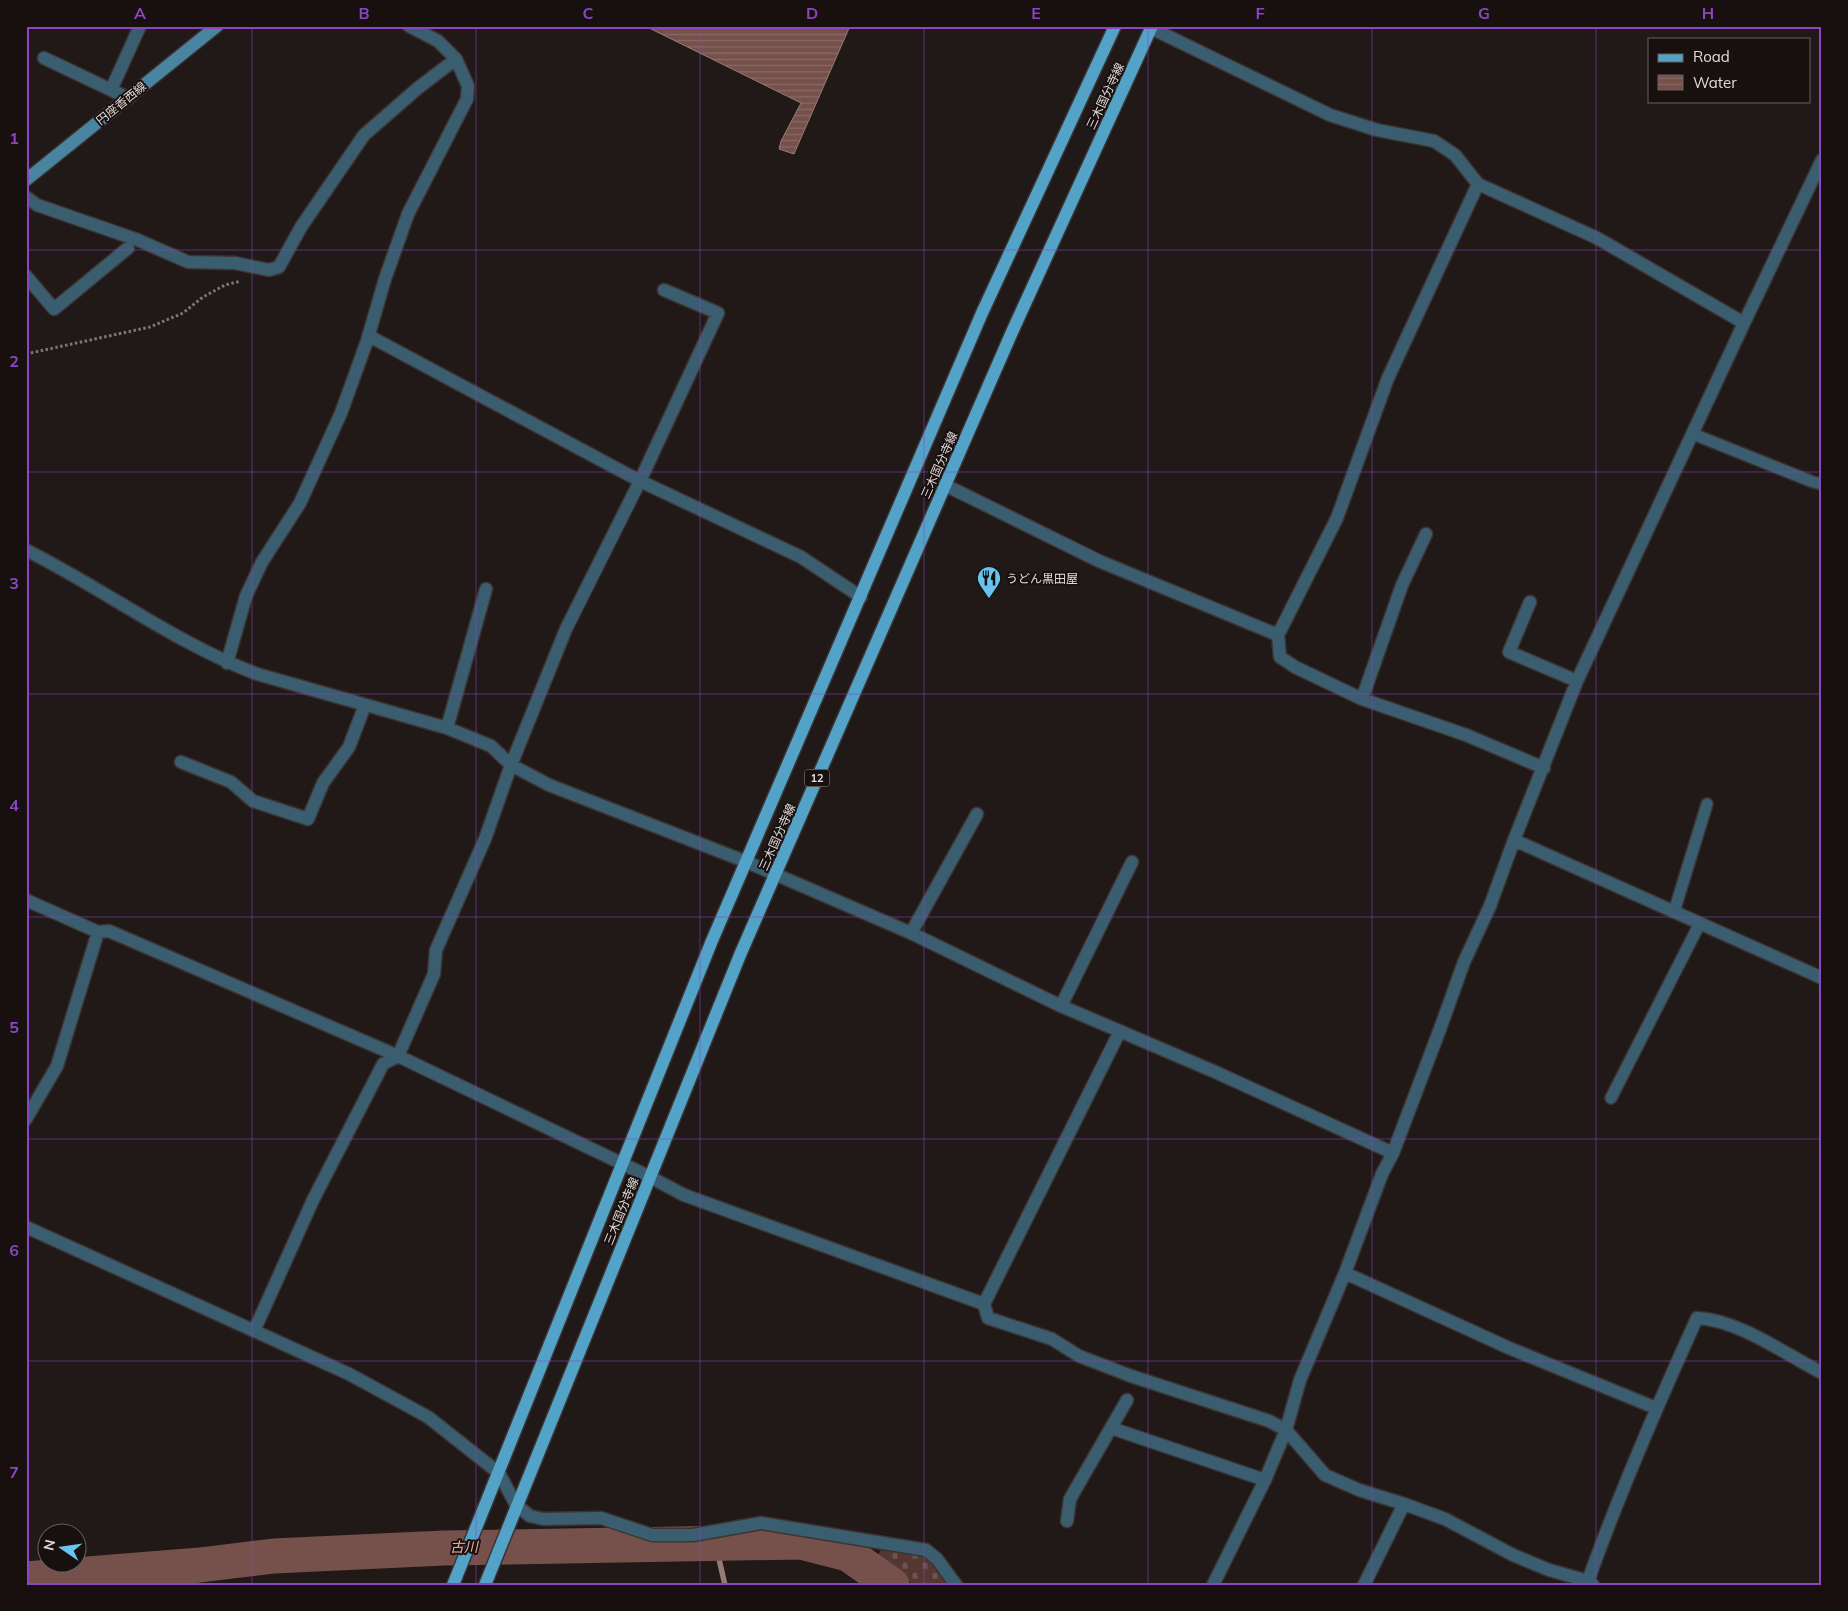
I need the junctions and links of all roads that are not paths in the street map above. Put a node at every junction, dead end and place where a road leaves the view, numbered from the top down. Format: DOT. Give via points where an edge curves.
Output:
graph roads {
  1 [pos="140,26"];
  2 [pos="217,26"];
  3 [pos="409,26"];
  4 [pos="1115,26"];
  5 [pos="1151,27"];
  6 [pos="44,58"];
  7 [pos="456,58"];
  8 [pos="110,90"];
  9 [pos="128,98"];
  10 [pos="1822,160"];
  11 [pos="26,180"];
  12 [pos="1478,184"];
  13 [pos="26,197"];
  14 [pos="128,248"];
  15 [pos="26,276"];
  16 [pos="664,290"];
  17 [pos="1744,323"];
  18 [pos="369,336"];
  19 [pos="1693,434"];
  20 [pos="640,480"];
  21 [pos="1822,484"];
  22 [pos="945,485"];
  23 [pos="1426,534"];
  24 [pos="26,550"];
  25 [pos="486,589"];
  26 [pos="861,596"];
  27 [pos="1530,602"];
  28 [pos="1278,635"];
  29 [pos="227,663"];
  30 [pos="1578,680"];
  31 [pos="1362,700"];
  32 [pos="365,704"];
  33 [pos="447,728"];
  34 [pos="181,762"];
  35 [pos="511,765"];
  36 [pos="1544,768"];
  37 [pos="1707,804"];
  38 [pos="977,814"];
  39 [pos="1514,840"];
  40 [pos="747,862"];
  41 [pos="1132,862"];
  42 [pos="775,874"];
  43 [pos="26,900"];
  44 [pos="1674,912"];
  45 [pos="1700,923"];
  46 [pos="98,932"];
  47 [pos="912,933"];
  48 [pos="1822,978"];
  49 [pos="1061,1006"];
  50 [pos="1120,1031"];
  51 [pos="398,1056"];
  52 [pos="1611,1098"];
  53 [pos="26,1119"];
  54 [pos="1393,1153"];
  55 [pos="622,1164"];
  56 [pos="650,1177"];
  57 [pos="26,1226"];
  58 [pos="1346,1273"];
  59 [pos="984,1304"];
  60 [pos="254,1331"];
  61 [pos="1822,1373"];
  62 [pos="1127,1400"];
  63 [pos="1656,1408"];
  64 [pos="1111,1428"];
  65 [pos="1286,1430"];
  66 [pos="499,1473"];
  67 [pos="1265,1480"];
  68 [pos="1404,1504"];
  69 [pos="516,1505"];
  70 [pos="1067,1520"];
  71 [pos="1590,1583"];
  72 [pos="453,1585"];
  73 [pos="484,1585"];
  74 [pos="956,1585"];
  75 [pos="1213,1585"];
  76 [pos="1364,1585"];
  1 -- 8 [label="street"];
  2 -- 9 [label="main road, 円座香西線"];
  3 -- 7 [label="street" via="438,41"];
  4 -- 26 [label="main road, 三木国分寺線 / 12" via="982,313"];
  5 -- 12 [label="street" via="1330,115 1377,130 1434,141 1455,156"];
  5 -- 22 [label="main road, 三木国分寺線 / 12"];
  6 -- 8 [label="street"];
  7 -- 13 [label="street" via="364,135 301,227 279,267 269,270 235,263 188,262 138,240 37,205"];
  7 -- 18 [label="street" via="468,86 467,99 408,214"];
  8 -- 9 [label="street"];
  9 -- 11 [label="main road, 円座香西線"];
  10 -- 17 [label="street"];
  12 -- 17 [label="street" via="1597,238"];
  12 -- 28 [label="street" via="1388,378 1337,518"];
  14 -- 15 [label="street" via="54,309"];
  16 -- 20 [label="street" via="718,313"];
  17 -- 19 [label="street"];
  18 -- 20 [label="street"];
  18 -- 29 [label="street" via="341,413 300,503 262,562 246,596"];
  19 -- 21 [label="lane"];
  19 -- 30 [label="street"];
  20 -- 26 [label="street" via="801,557"];
  20 -- 35 [label="street" via="566,629"];
  22 -- 28 [label="street" via="1099,561"];
  22 -- 42 [label="main road, 三木国分寺線 / 12"];
  23 -- 31 [label="street" via="1402,585"];
  24 -- 29 [label="street" via="69,571"];
  25 -- 33 [label="street"];
  26 -- 40 [label="main road, 三木国分寺線 / 12"];
  27 -- 30 [label="street" via="1509,652"];
  28 -- 31 [label="street" via="1280,657"];
  29 -- 32 [label="street"];
  30 -- 36 [label="street"];
  31 -- 36 [label="street" via="1466,734"];
  32 -- 33 [label="street"];
  32 -- 34 [label="street" via="349,748 323,783 308,819 252,801 231,782"];
  33 -- 35 [label="street" via="490,746"];
  35 -- 40 [label="street" via="549,785"];
  35 -- 51 [label="street" via="484,839 436,950 434,974"];
  36 -- 39 [label="street"];
  37 -- 44 [label="lane"];
  38 -- 47 [label="street"];
  39 -- 44 [label="street"];
  39 -- 54 [label="street" via="1490,906 1464,962"];
  40 -- 42 [label="street"];
  40 -- 55 [label="main road, 三木国分寺線 / 12"];
  41 -- 49 [label="street"];
  42 -- 47 [label="street"];
  42 -- 56 [label="main road, 三木国分寺線 / 12"];
  43 -- 46 [label="street"];
  44 -- 45 [label="street"];
  45 -- 48 [label="street"];
  45 -- 52 [label="lane"];
  46 -- 51 [label="street" via="109,931"];
  46 -- 53 [label="street" via="57,1066"];
  47 -- 49 [label="street"];
  49 -- 50 [label="street"];
  50 -- 54 [label="street"];
  50 -- 59 [label="street"];
  51 -- 55 [label="street"];
  51 -- 60 [label="street" via="383,1064 312,1200"];
  54 -- 58 [label="street"];
  55 -- 56 [label="street"];
  55 -- 66 [label="main road, 三木国分寺線 / 12"];
  56 -- 59 [label="street" via="684,1195"];
  56 -- 69 [label="main road, 三木国分寺線 / 12"];
  57 -- 60 [label="street"];
  58 -- 63 [label="street" via="1509,1348"];
  58 -- 65 [label="street" via="1300,1380"];
  59 -- 65 [label="street" via="988,1318 1052,1340 1079,1356"];
  60 -- 66 [label="street" via="349,1374 428,1417"];
  61 -- 63 [label="street" via="1751,1334 1711,1319 1697,1318"];
  62 -- 64 [label="street"];
  63 -- 71 [label="street" via="1609,1522"];
  64 -- 67 [label="street"];
  64 -- 70 [label="street" via="1070,1499"];
  65 -- 67 [label="street"];
  65 -- 68 [label="street" via="1325,1474 1359,1490"];
  66 -- 69 [label="street"];
  66 -- 72 [label="main road, 三木国分寺線 / 12"];
  67 -- 75 [label="street"];
  68 -- 71 [label="street" via="1446,1520 1513,1555"];
  68 -- 76 [label="street"];
  69 -- 73 [label="main road, 三木国分寺線 / 12"];
  69 -- 74 [label="street" via="530,1516 543,1519 601,1518 652,1535 693,1535 761,1523 926,1550"];
}
